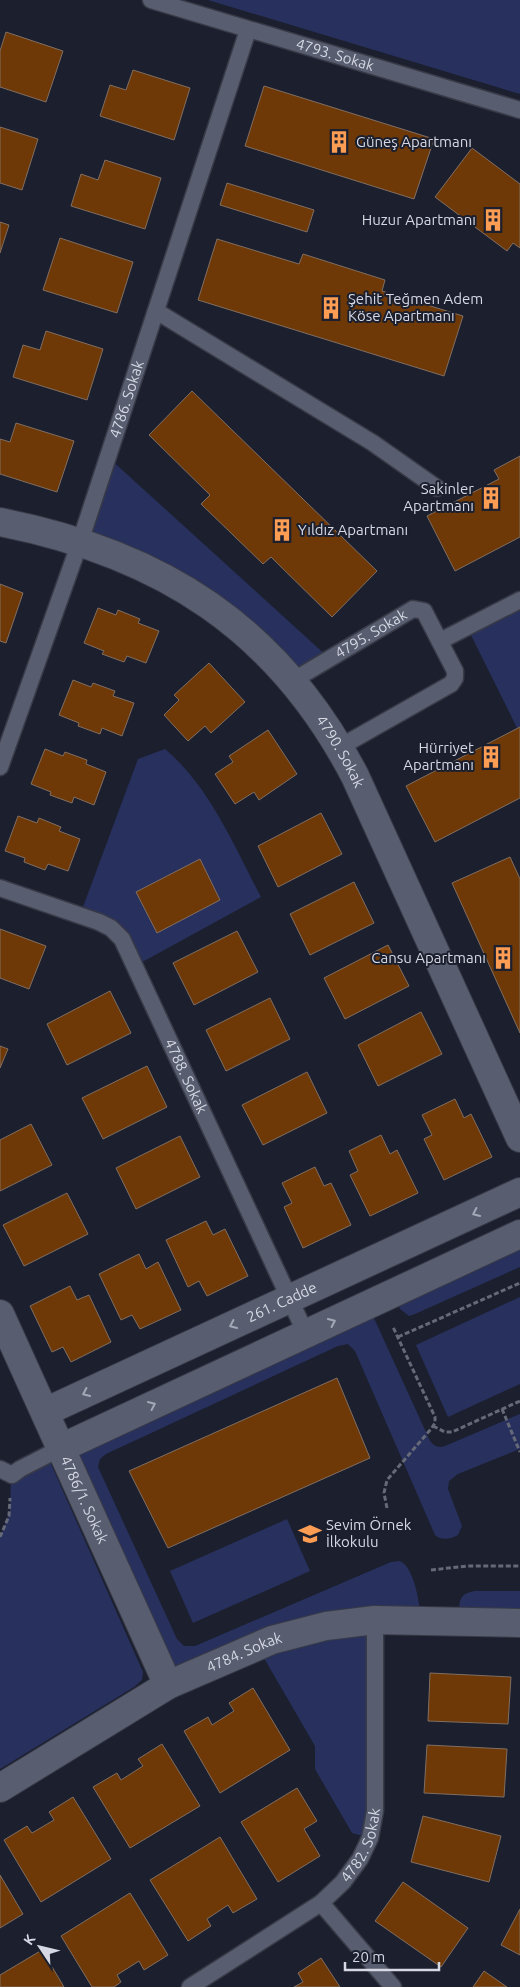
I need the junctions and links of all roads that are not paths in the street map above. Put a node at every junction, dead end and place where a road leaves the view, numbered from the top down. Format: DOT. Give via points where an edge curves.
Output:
graph roads {
  1 [pos="150,0"];
  2 [pos="248,30"];
  3 [pos="520,110"];
  4 [pos="156,311"];
  5 [pos="437,488"];
  6 [pos="0,522"];
  7 [pos="80,542"];
  8 [pos="520,600"];
  9 [pos="440,641"];
  10 [pos="292,681"];
  11 [pos="340,747"];
  12 [pos="0,767"];
  13 [pos="0,888"];
  14 [pos="520,1138"];
  15 [pos="520,1192"];
  16 [pos="520,1234"];
  17 [pos="290,1299"];
  18 [pos="0,1314"];
  19 [pos="306,1334"];
  20 [pos="45,1412"];
  21 [pos="61,1448"];
  22 [pos="6,1472"];
  23 [pos="375,1620"];
  24 [pos="520,1623"];
  25 [pos="168,1685"];
  26 [pos="0,1788"];
  27 [pos="321,1903"];
  28 [pos="190,1987"];
  29 [pos="392,1987"];
  1 -- 2 [label="lane, 4793. Sokak"];
  2 -- 3 [label="lane, 4793. Sokak"];
  2 -- 4 [label="lane, 4786. Sokak"];
  4 -- 5 [label="lane" via="373,443"];
  4 -- 7 [label="lane, 4786. Sokak"];
  6 -- 7 [label="street, 4790. Sokak"];
  7 -- 10 [label="street, 4790. Sokak" via="132,562 207,602 258,645"];
  7 -- 12 [label="lane, 4786. Sokak"];
  8 -- 9 [label="lane"];
  9 -- 10 [label="lane, 4795. Sokak" via="424,611 413,609"];
  9 -- 11 [label="lane, 4795. Sokak" via="455,671 451,684"];
  10 -- 11 [label="street, 4790. Sokak"];
  11 -- 14 [label="street, 4790. Sokak"];
  13 -- 17 [label="lane, 4788. Sokak" via="99,922 119,934"];
  15 -- 17 [label="street, 261. Cadde, one-way"];
  19 -- 16 [label="street, one-way"];
  17 -- 19 [label="lane, 4788. Sokak"];
  17 -- 20 [label="street, 261. Cadde, one-way"];
  18 -- 20 [label="street, 4786/1. Sokak"];
  21 -- 19 [label="street, one-way"];
  20 -- 21 [label="street, 4786/1. Sokak"];
  21 -- 22 [label="lane" via="20,1469"];
  21 -- 25 [label="street, 4786/1. Sokak"];
  23 -- 24 [label="street, 4784. Sokak"];
  23 -- 25 [label="street, 4784. Sokak" via="326,1626 272,1640"];
  23 -- 27 [label="lane, 4782. Sokak" via="375,1811 372,1829 360,1859 343,1882"];
  25 -- 26 [label="street, 4784. Sokak"];
  27 -- 28 [label="lane, 4782. Sokak"];
  27 -- 29 [label="lane"];
}
